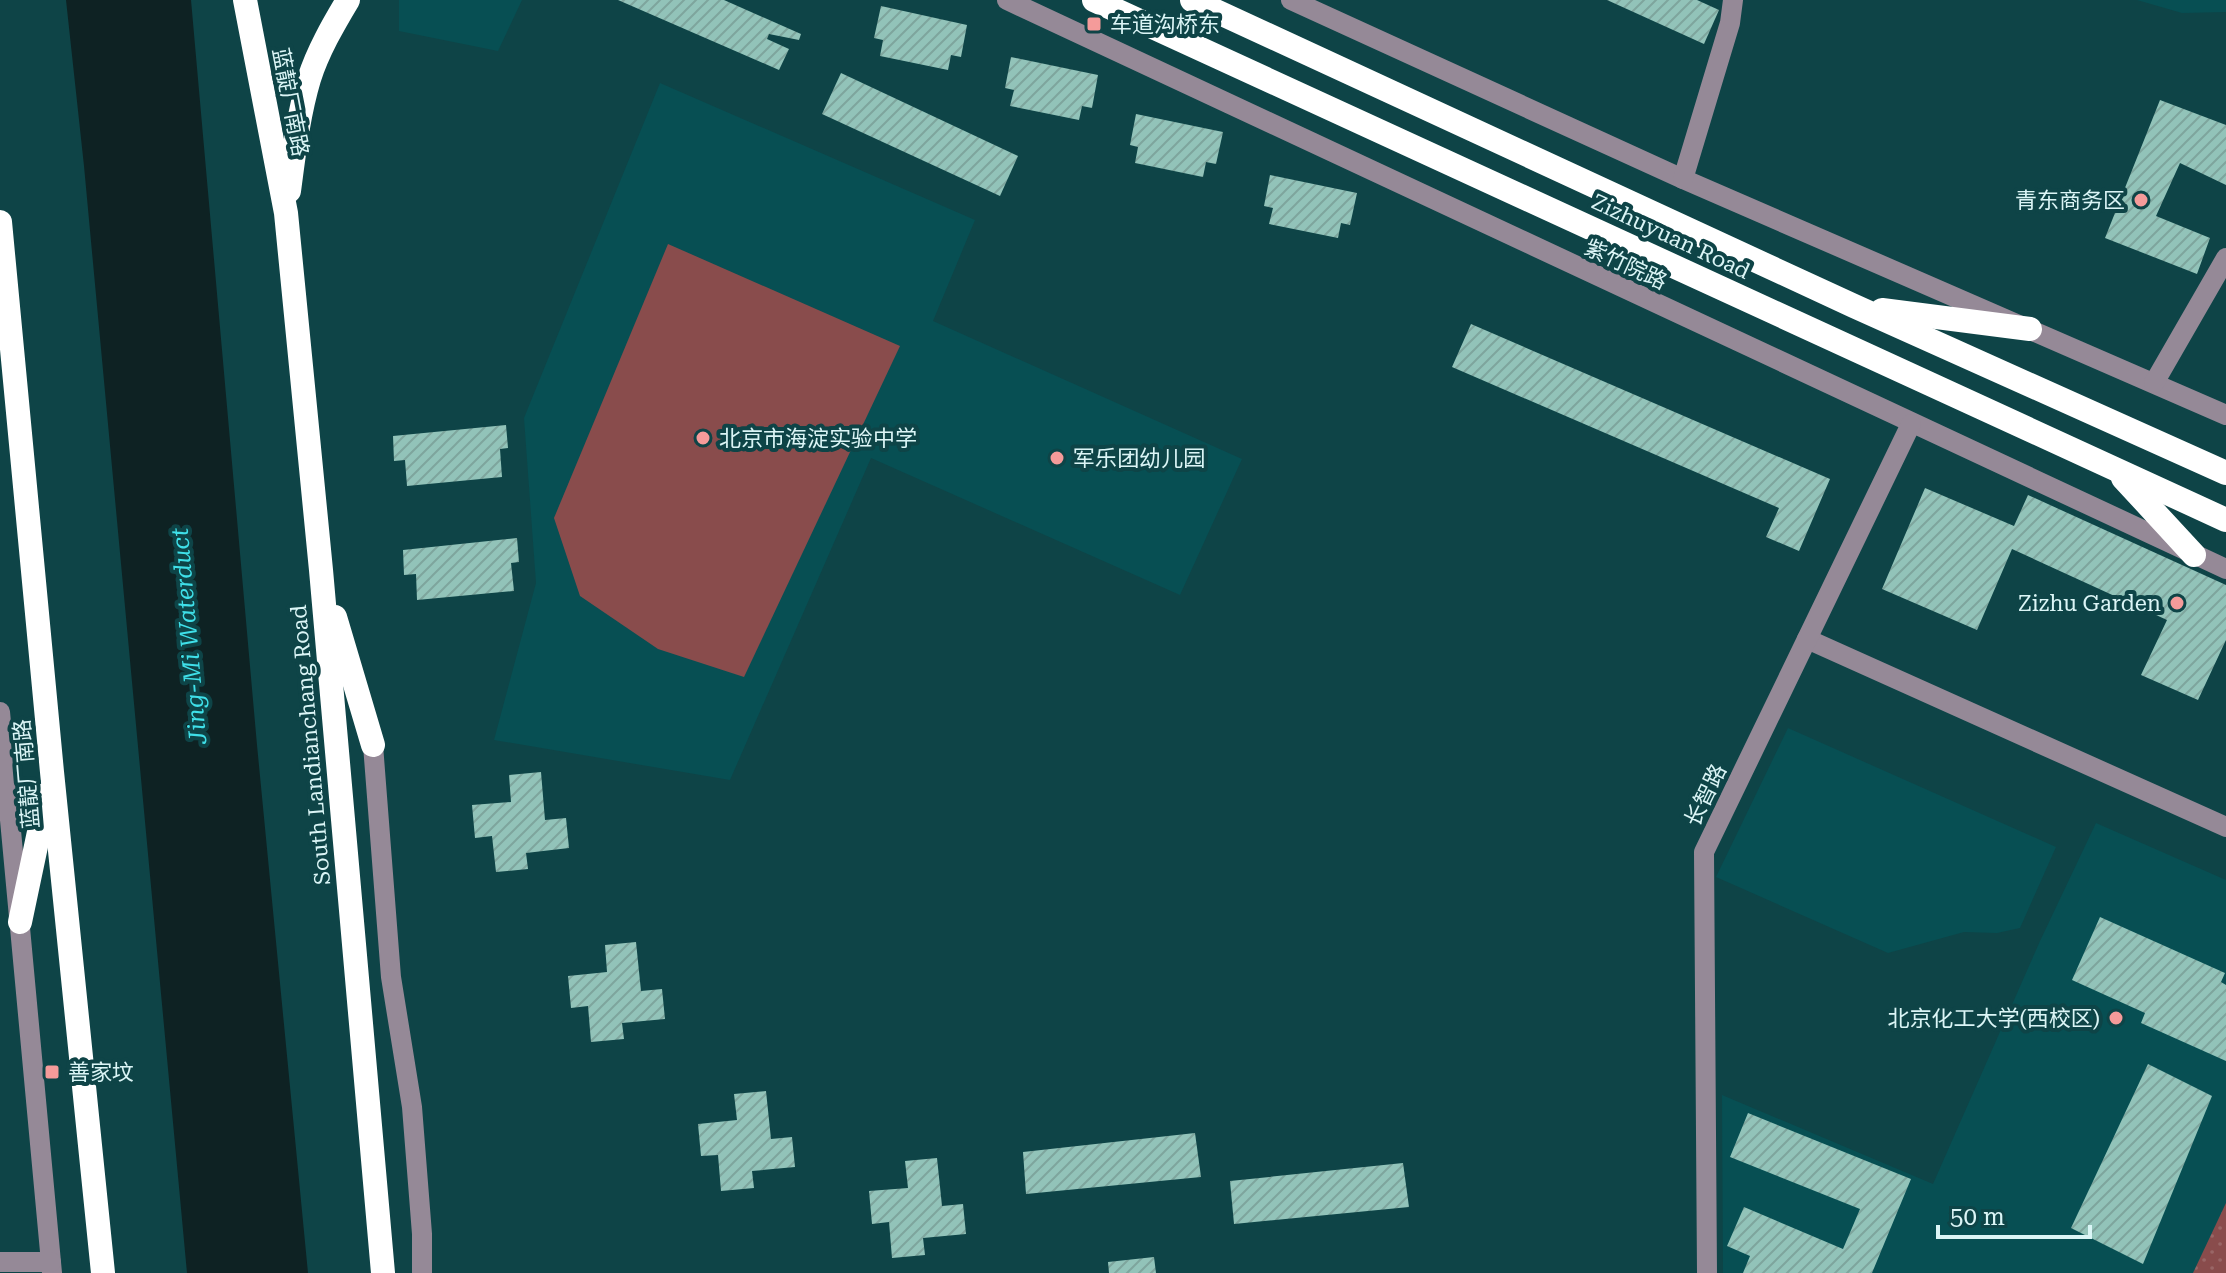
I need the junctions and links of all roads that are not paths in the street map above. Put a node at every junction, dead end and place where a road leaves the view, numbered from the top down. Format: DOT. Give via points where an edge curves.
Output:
graph roads {
  1 [pos="245,0"];
  2 [pos="348,0"];
  3 [pos="1007,0"];
  4 [pos="1094,0"];
  5 [pos="1192,0"];
  6 [pos="1291,0"];
  7 [pos="1733,0"];
  8 [pos="1683,179"];
  9 [pos="286,213"];
  10 [pos="0,225"];
  11 [pos="2226,258"];
  12 [pos="1854,306"];
  13 [pos="2030,329"];
  14 [pos="2154,383"];
  15 [pos="2226,415"];
  16 [pos="1911,424"];
  17 [pos="2113,467"];
  18 [pos="2226,473"];
  19 [pos="2226,520"];
  20 [pos="2194,555"];
  21 [pos="2226,569"];
  22 [pos="321,570"];
  23 [pos="1807,639"];
  24 [pos="0,712"];
  25 [pos="373,745"];
  26 [pos="52,772"];
  27 [pos="2226,827"];
  28 [pos="20,922"];
  29 [pos="0,1262"];
  30 [pos="52,1267"];
  31 [pos="103,1273"];
  32 [pos="383,1273"];
  33 [pos="422,1273"];
  34 [pos="1707,1273"];
  1 -- 9 [label="highway, 蓝靛厂南路"];
  2 -- 9 [label="highway" via="310,78"];
  3 -- 16 [label="street, 紫竹院路"];
  4 -- 17 [label="highway, Zizhuyuan Road"];
  5 -- 12 [label="highway, Zizhuyuan Road"];
  6 -- 8 [label="street"];
  7 -- 8 [label="street"];
  8 -- 13 [label="street"];
  9 -- 22 [label="highway, South Landianchang Road"];
  10 -- 26 [label="highway, 蓝靛厂南路"];
  11 -- 14 [label="street"];
  12 -- 13 [label="highway"];
  12 -- 18 [label="highway, Zizhuyuan Road"];
  13 -- 14 [label="street"];
  14 -- 15 [label="street"];
  16 -- 20 [label="street, 紫竹院路"];
  16 -- 23 [label="street, 长智路"];
  17 -- 19 [label="highway, Zizhuyuan Road"];
  17 -- 20 [label="highway"];
  20 -- 21 [label="street, 紫竹院路"];
  22 -- 25 [label="highway"];
  22 -- 32 [label="highway, South Landianchang Road"];
  23 -- 27 [label="street"];
  23 -- 34 [label="street, 长智路" via="1704,852"];
  24 -- 28 [label="street, 蓝靛厂南路"];
  25 -- 33 [label="street" via="391,977 412,1107"];
  26 -- 28 [label="highway"];
  26 -- 31 [label="highway, 蓝靛厂南路"];
  28 -- 30 [label="street, 蓝靛厂南路"];
  29 -- 30 [label="street"];
}
